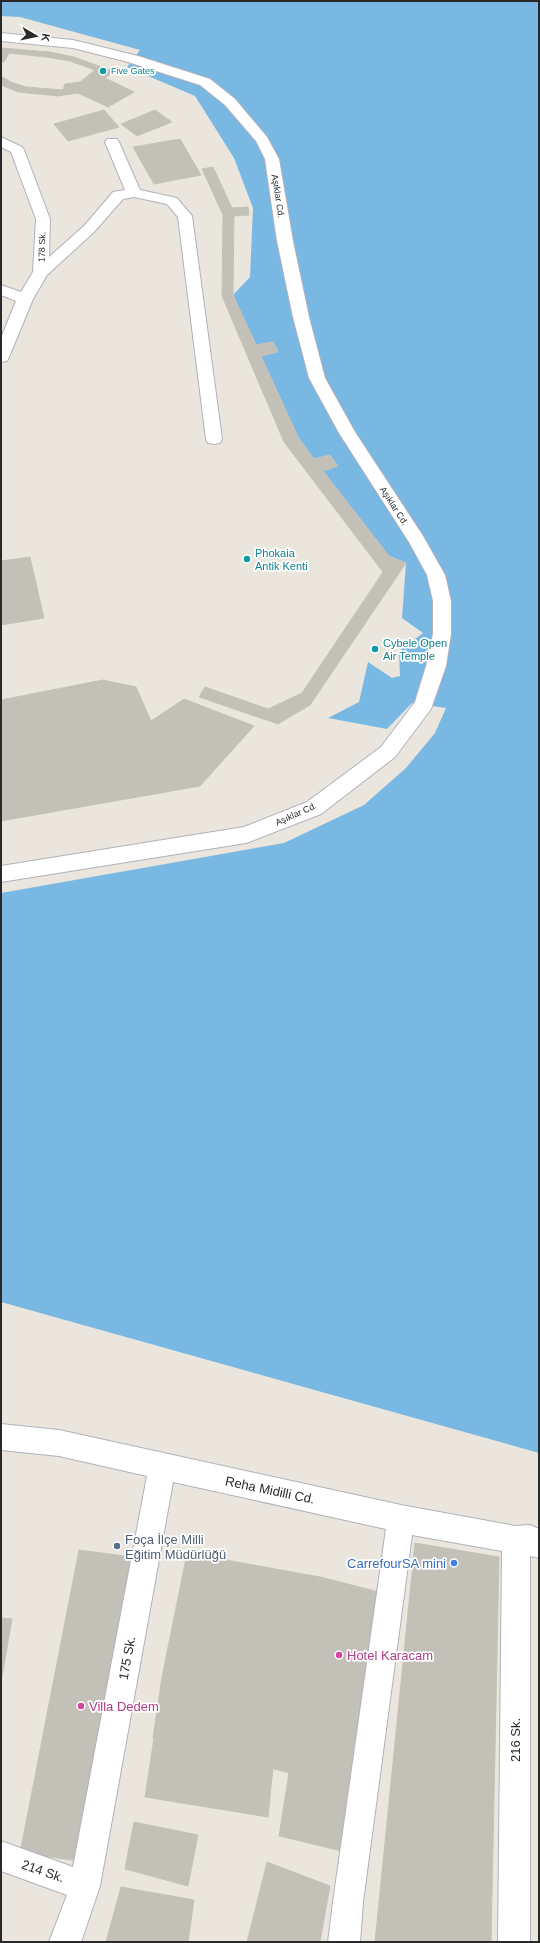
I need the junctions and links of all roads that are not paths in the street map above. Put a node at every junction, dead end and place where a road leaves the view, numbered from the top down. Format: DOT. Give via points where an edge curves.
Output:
graph roads {
  1 [pos="1,37"];
  2 [pos="1,141"];
  3 [pos="112,142"];
  4 [pos="134,193"];
  5 [pos="41,272"];
  6 [pos="1,290"];
  7 [pos="25,299"];
  8 [pos="1,357"];
  9 [pos="214,439"];
  10 [pos="1,874"];
  11 [pos="1,1437"];
  12 [pos="162,1466"];
  13 [pos="401,1519"];
  14 [pos="531,1541"];
  15 [pos="1,1856"];
  16 [pos="85,1886"];
  17 [pos="65,1942"];
  18 [pos="344,1942"];
  19 [pos="514,1942"];
  1 -- 10 [label="street, Aşıklar Cd." via="73,44 133,59 205,82 230,102 262,140 272,159 300,317 317,378 346,433 417,540 436,575 442,601 442,634 436,666 424,704 388,752 314,808 246,835"];
  2 -- 5 [label="street, 178 Sk." via="17,150 43,219"];
  3 -- 4 [label="street"];
  4 -- 5 [label="street" via="118,195 89,229"];
  4 -- 9 [label="street" via="172,201 185,216"];
  5 -- 7 [label="street, 178 Sk."];
  6 -- 7 [label="street"];
  7 -- 8 [label="street, 178 Sk."];
  11 -- 12 [label="street, Reha Midilli Cd." via="59,1443"];
  12 -- 13 [label="street, Reha Midilli Cd."];
  12 -- 16 [label="street, 175 Sk."];
  13 -- 14 [label="street, Reha Midilli Cd."];
  13 -- 18 [label="street"];
  14 -- 19 [label="street, 216 Sk."];
  15 -- 16 [label="street, 214 Sk."];
  16 -- 17 [label="street, 175 Sk."];
}
